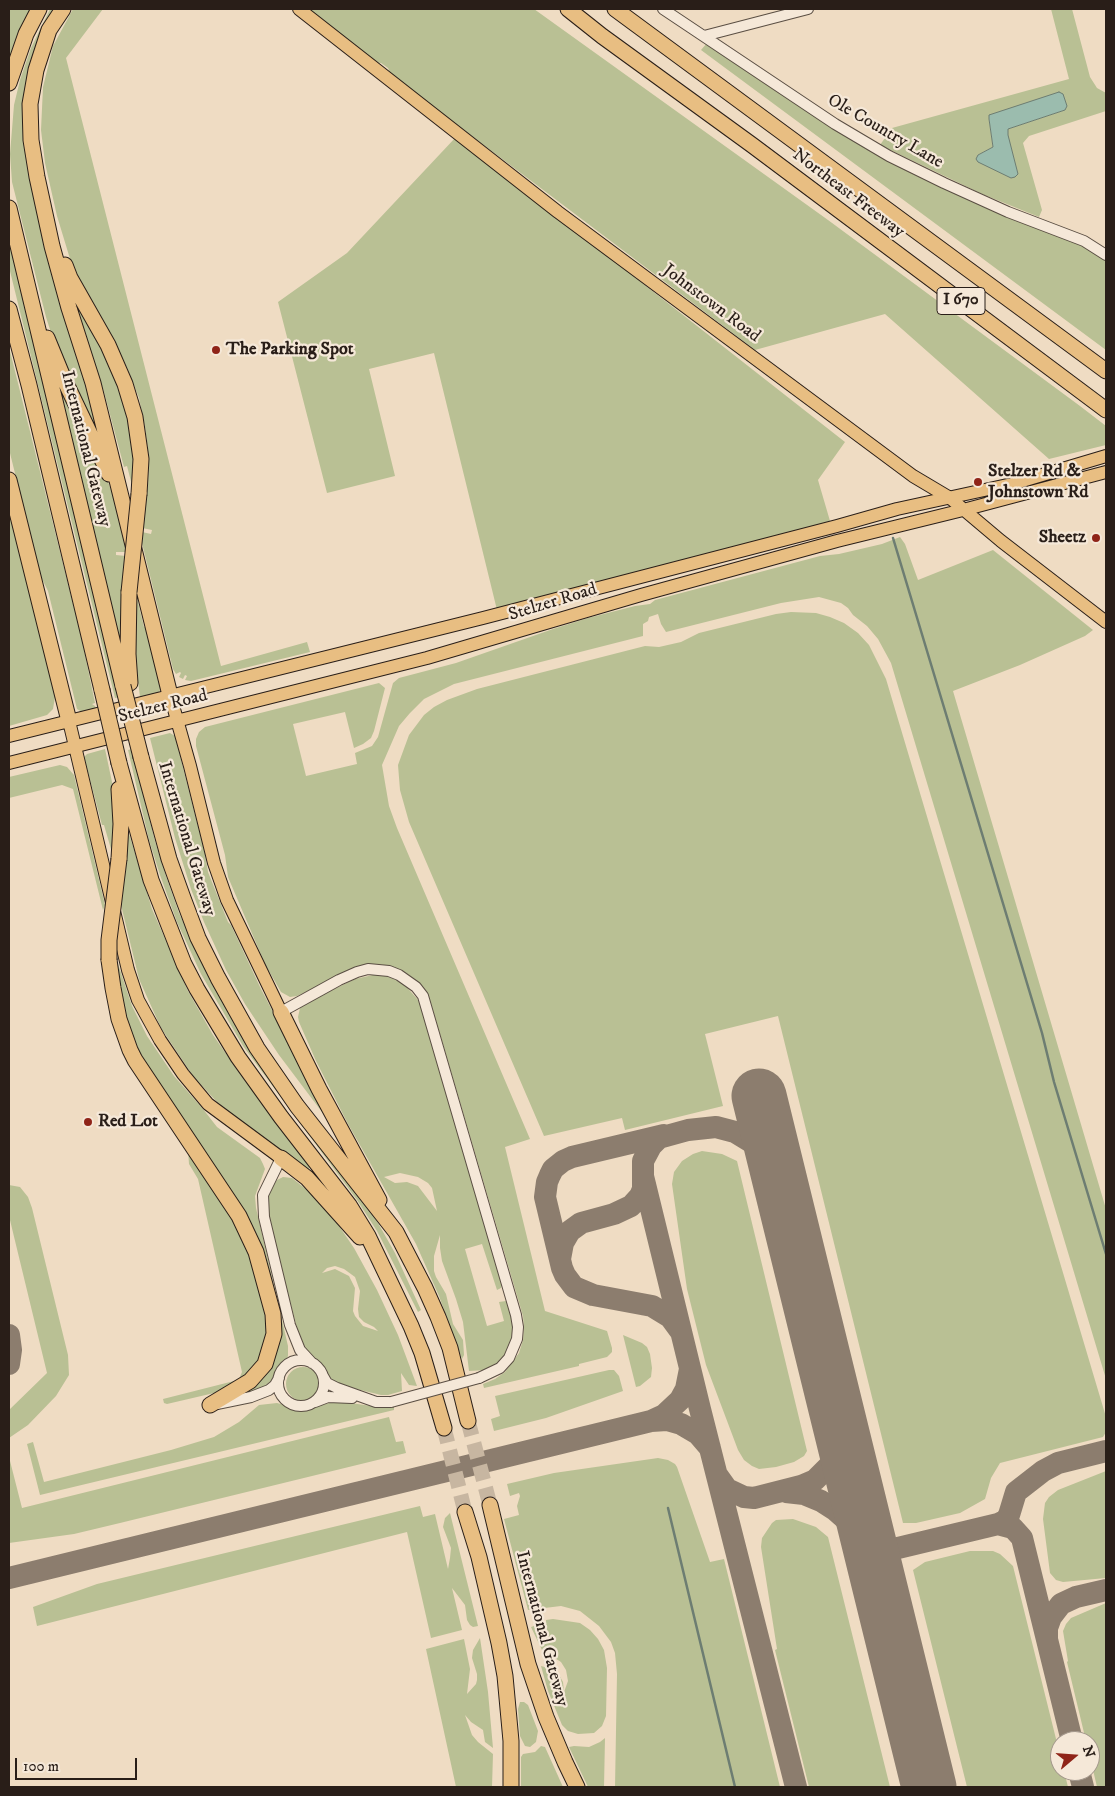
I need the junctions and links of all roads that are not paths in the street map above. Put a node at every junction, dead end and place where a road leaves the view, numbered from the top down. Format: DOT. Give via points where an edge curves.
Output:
graph roads {
  1 [pos="39,9"];
  2 [pos="63,9"];
  3 [pos="299,9"];
  4 [pos="563,9"];
  5 [pos="568,9"];
  6 [pos="616,9"];
  7 [pos="663,9"];
  8 [pos="808,9"];
  9 [pos="602,36"];
  10 [pos="704,36"];
  11 [pos="9,83"];
  12 [pos="44,206"];
  13 [pos="9,208"];
  14 [pos="1106,255"];
  15 [pos="29,295"];
  16 [pos="9,300"];
  17 [pos="9,309"];
  18 [pos="14,329"];
  19 [pos="1106,371"];
  20 [pos="1106,410"];
  21 [pos="1106,456"];
  22 [pos="1106,472"];
  23 [pos="9,480"];
  24 [pos="950,498"];
  25 [pos="122,505"];
  26 [pos="963,510"];
  27 [pos="1106,622"];
  28 [pos="126,684"];
  29 [pos="170,695"];
  30 [pos="68,721"];
  31 [pos="177,721"];
  32 [pos="9,736"];
  33 [pos="74,747"];
  34 [pos="9,763"];
  35 [pos="119,763"];
  36 [pos="282,1012"];
  37 [pos="281,1158"];
  38 [pos="396,1232"];
  39 [pos="386,1272"];
  40 [pos="290,1325"];
  41 [pos="312,1363"];
  42 [pos="288,1365"];
  43 [pos="323,1376"];
  44 [pos="278,1378"];
  45 [pos="363,1398"];
  46 [pos="312,1403"];
  47 [pos="210,1405"];
  48 [pos="468,1421"];
  49 [pos="444,1428"];
  50 [pos="490,1505"];
  51 [pos="464,1512"];
  52 [pos="511,1741"];
  53 [pos="511,1787"];
  54 [pos="518,1787"];
  55 [pos="578,1787"];
  1 -- 11 [label="highway" via="26,34"];
  2 -- 12 [label="highway" via="49,30 36,70 30,104 31,140"];
  3 -- 24 [label="main road, Johnstown Road" via="558,212 913,476"];
  4 -- 9 [label="highway"];
  5 -- 9 [label="highway, Northeast Freeway / I 670"];
  6 -- 19 [label="highway, Northeast Freeway / I 670"];
  7 -- 10 [label="street, Ole Country Lane"];
  8 -- 10 [label="street"];
  9 -- 20 [label="highway, Northeast Freeway / I 670"];
  10 -- 14 [label="street, Ole Country Lane" via="835,124 889,156 944,184 1084,241"];
  12 -- 25 [label="highway" via="66,299 93,383"];
  12 -- 28 [label="highway, bridge" via="70,278 108,346 135,417 141,458 129,592"];
  13 -- 15 [label="highway, International Gateway"];
  15 -- 25 [label="highway"];
  15 -- 28 [label="highway, International Gateway"];
  16 -- 18 [label="highway"];
  17 -- 18 [label="highway"];
  18 -- 35 [label="highway, bridge"];
  21 -- 24 [label="main road, Stelzer Road" via="1012,484"];
  22 -- 26 [label="main road, Stelzer Road"];
  23 -- 30 [label="highway"];
  24 -- 26 [label="main road, Johnstown Road"];
  24 -- 29 [label="main road, Stelzer Road"];
  25 -- 29 [label="highway"];
  26 -- 27 [label="main road, Johnstown Road"];
  26 -- 31 [label="main road, Stelzer Road" via="644,594 427,658"];
  28 -- 38 [label="highway, International Gateway, bridge" via="141,757 169,859 198,938 257,1048 297,1106"];
  29 -- 30 [label="main road, Stelzer Road"];
  29 -- 31 [label="main road"];
  30 -- 32 [label="main road, Stelzer Road"];
  30 -- 33 [label="main road"];
  31 -- 33 [label="main road, Stelzer Road"];
  31 -- 36 [label="main road" via="214,864 227,900"];
  33 -- 34 [label="main road, Stelzer Road"];
  33 -- 37 [label="main road" via="138,1000 160,1040 208,1104"];
  35 -- 39 [label="highway" via="152,880 196,989 238,1057 348,1205"];
  35 -- 47 [label="highway, bridge" via="121,824 109,940 109,960 119,1019 135,1060 243,1223 261,1267 273,1314 272,1342 264,1364 250,1381"];
  36 -- 38 [label="highway" via="319,1089"];
  36 -- 45 [label="street, bridge" via="357,972 389,971 399,974 416,987 423,996 514,1308 517,1339 509,1358 500,1368 479,1378 391,1402"];
  37 -- 39 [label="highway" via="307,1178 337,1210"];
  37 -- 40 [label="street" via="264,1191 262,1203"];
  38 -- 48 [label="highway, International Gateway" via="425,1288 450,1348"];
  39 -- 49 [label="highway" via="422,1353"];
  40 -- 41 [label="street" via="300,1350"];
  40 -- 42 [label="street" via="293,1357"];
  41 -- 42 [label="street" via="297,1361"];
  41 -- 43 [label="street"];
  42 -- 44 [label="street"];
  43 -- 45 [label="street" via="332,1386"];
  43 -- 46 [label="street" via="323,1388"];
  44 -- 46 [label="street" via="280,1392 289,1403 303,1406"];
  44 -- 47 [label="street" via="274,1386 265,1392"];
  45 -- 46 [label="street" via="333,1397"];
  50 -- 55 [label="highway, International Gateway" via="528,1664 546,1717"];
  51 -- 52 [label="highway" via="479,1557 499,1643"];
  52 -- 53 [label="highway"];
  52 -- 54 [label="highway"];
}
